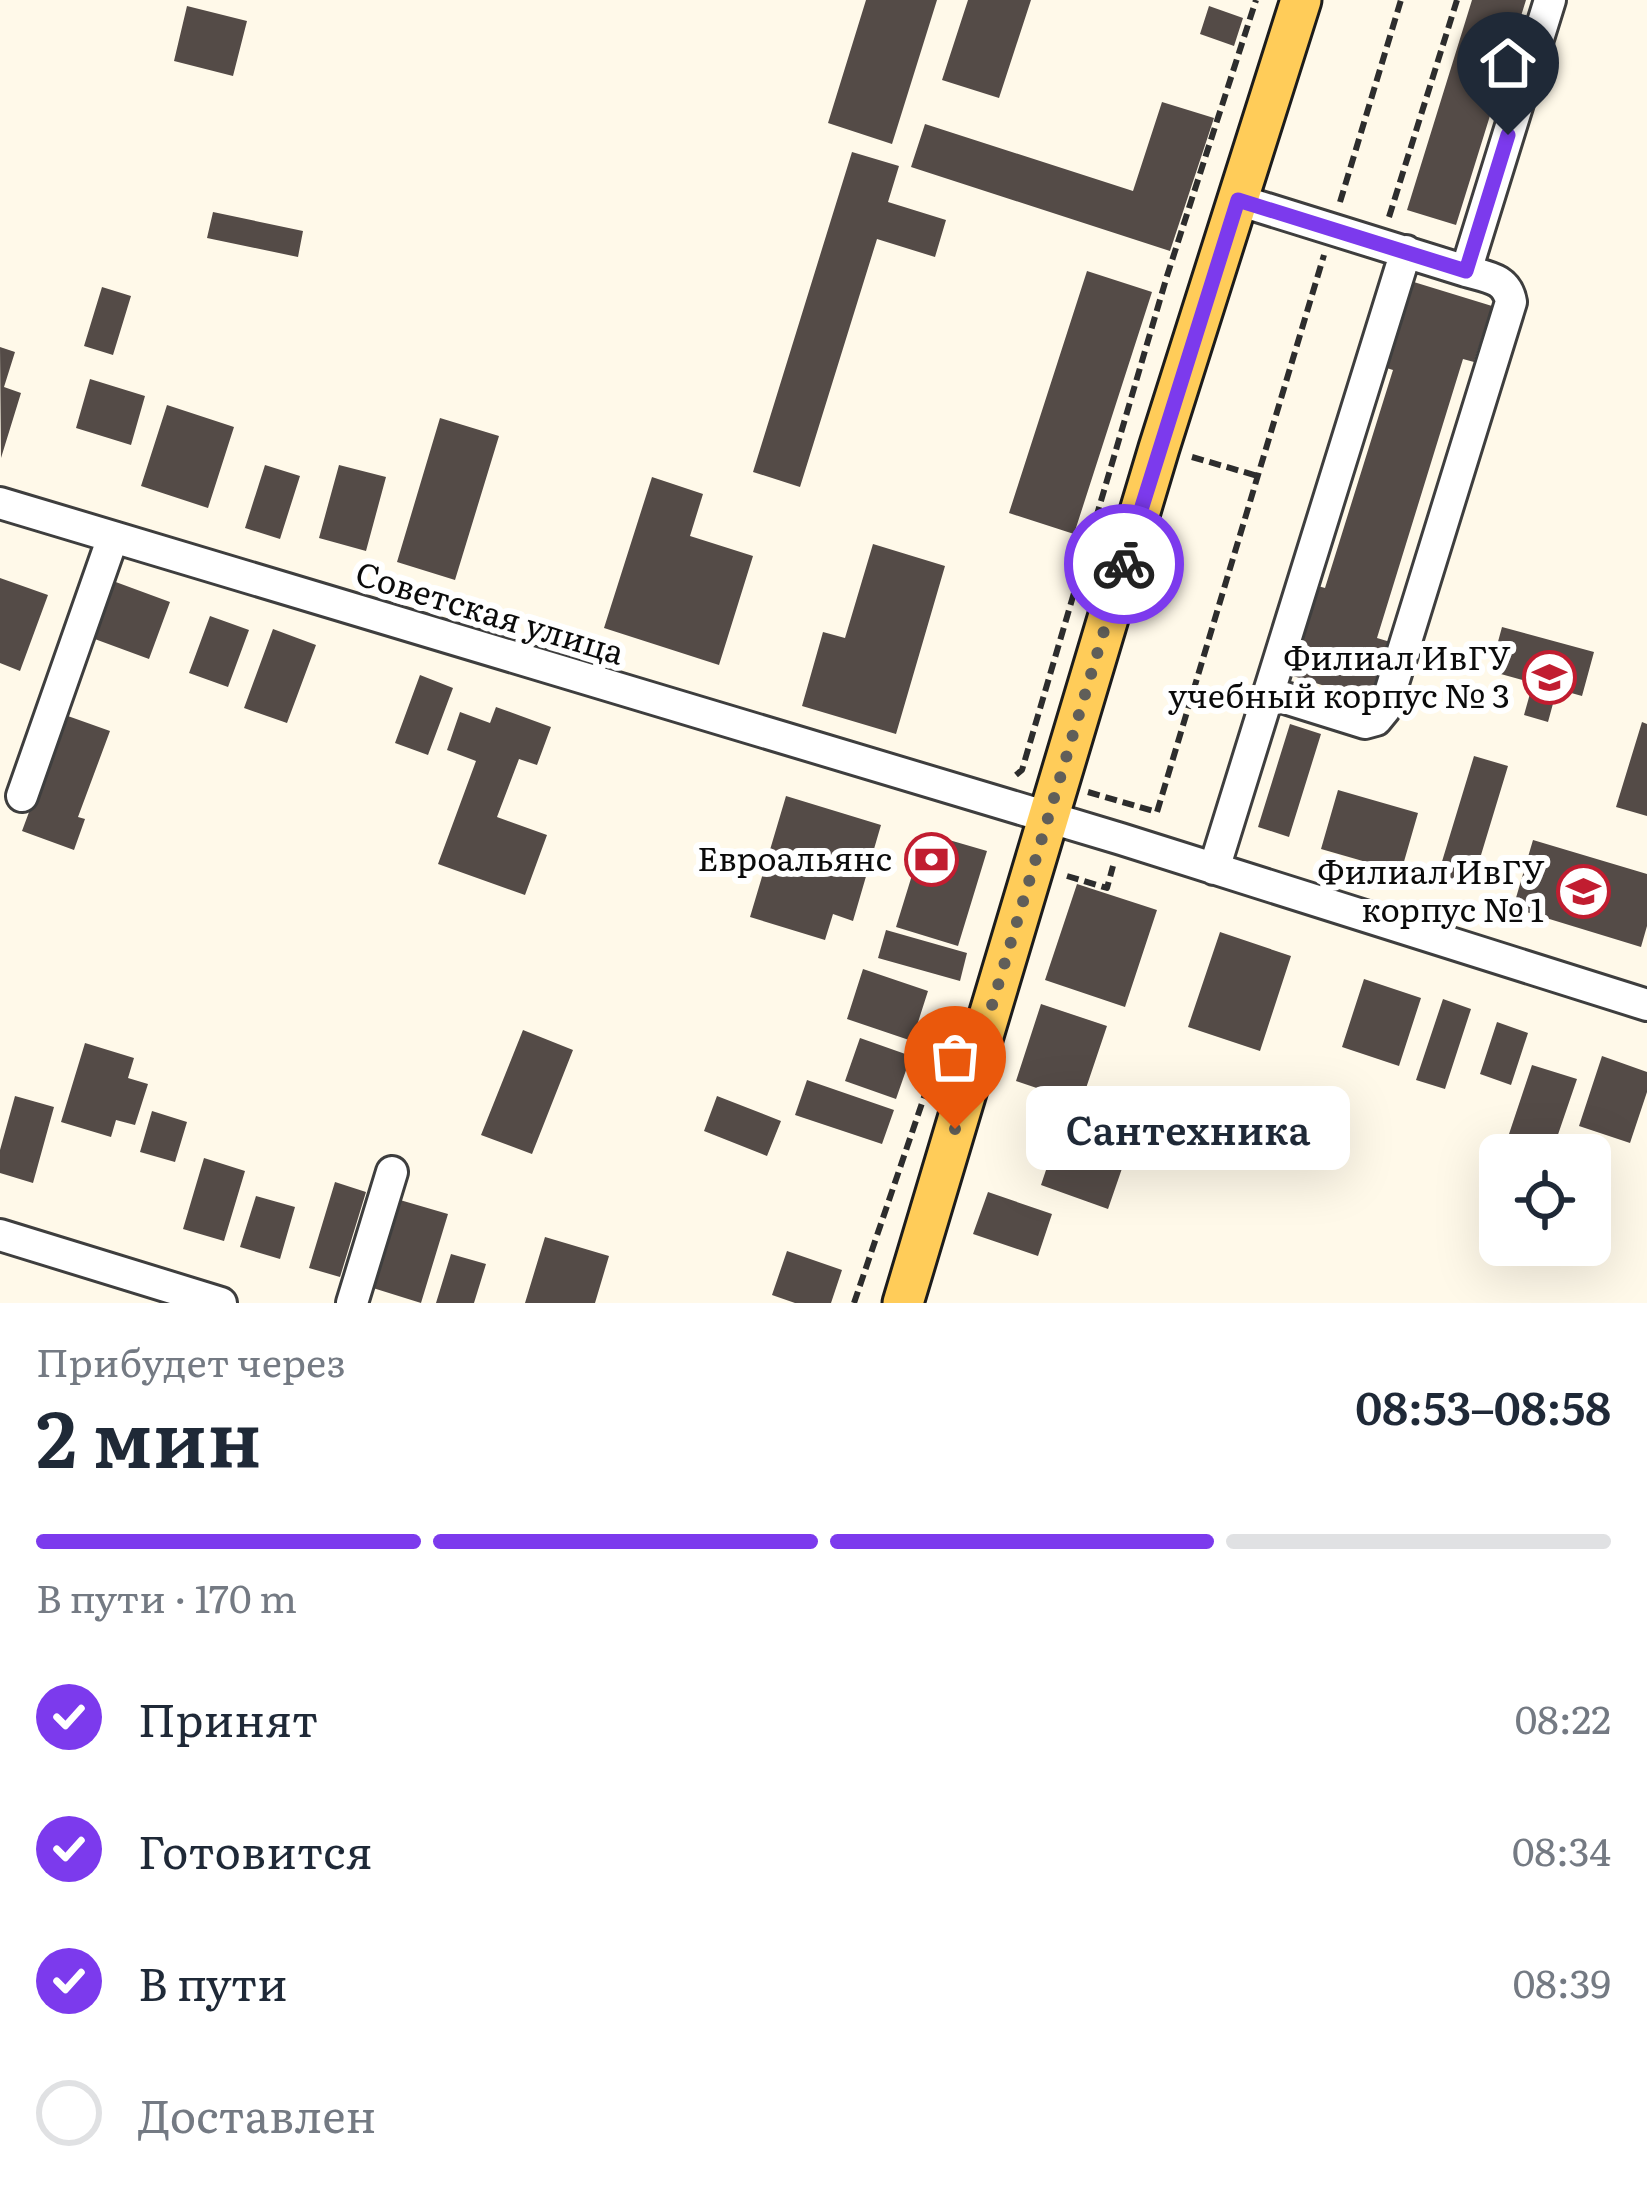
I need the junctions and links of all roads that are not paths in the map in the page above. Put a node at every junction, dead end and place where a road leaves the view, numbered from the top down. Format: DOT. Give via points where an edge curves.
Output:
graph roads {
  1 [pos="1301,0"];
  2 [pos="1550,0"];
  3 [pos="1238,200"];
  4 [pos="1394,248"];
  5 [pos="1466,271"];
  6 [pos="0,503"];
  7 [pos="113,537"];
  8 [pos="1269,693"];
  9 [pos="22,796"];
  10 [pos="1048,819"];
  11 [pos="1214,869"];
  12 [pos="1647,1005"];
  13 [pos="392,1172"];
  14 [pos="0,1235"];
  15 [pos="221,1303"];
  16 [pos="352,1303"];
  17 [pos="903,1303"];
  1 -- 3 [label="main road"];
  2 -- 5 [label="street"];
  3 -- 4 [label="street"];
  3 -- 10 [label="main road"];
  4 -- 5 [label="street"];
  4 -- 8 [label="street"];
  5 -- 8 [label="street" via="1501,282 1511,302 1385,709 1365,723"];
  6 -- 7 [label="street, Советская улица"];
  7 -- 9 [label="street"];
  7 -- 10 [label="street, Советская улица"];
  8 -- 11 [label="street"];
  10 -- 11 [label="street, Советская улица"];
  10 -- 17 [label="main road"];
  11 -- 12 [label="street, Советская улица"];
  13 -- 16 [label="street"];
  14 -- 15 [label="street"];
}
